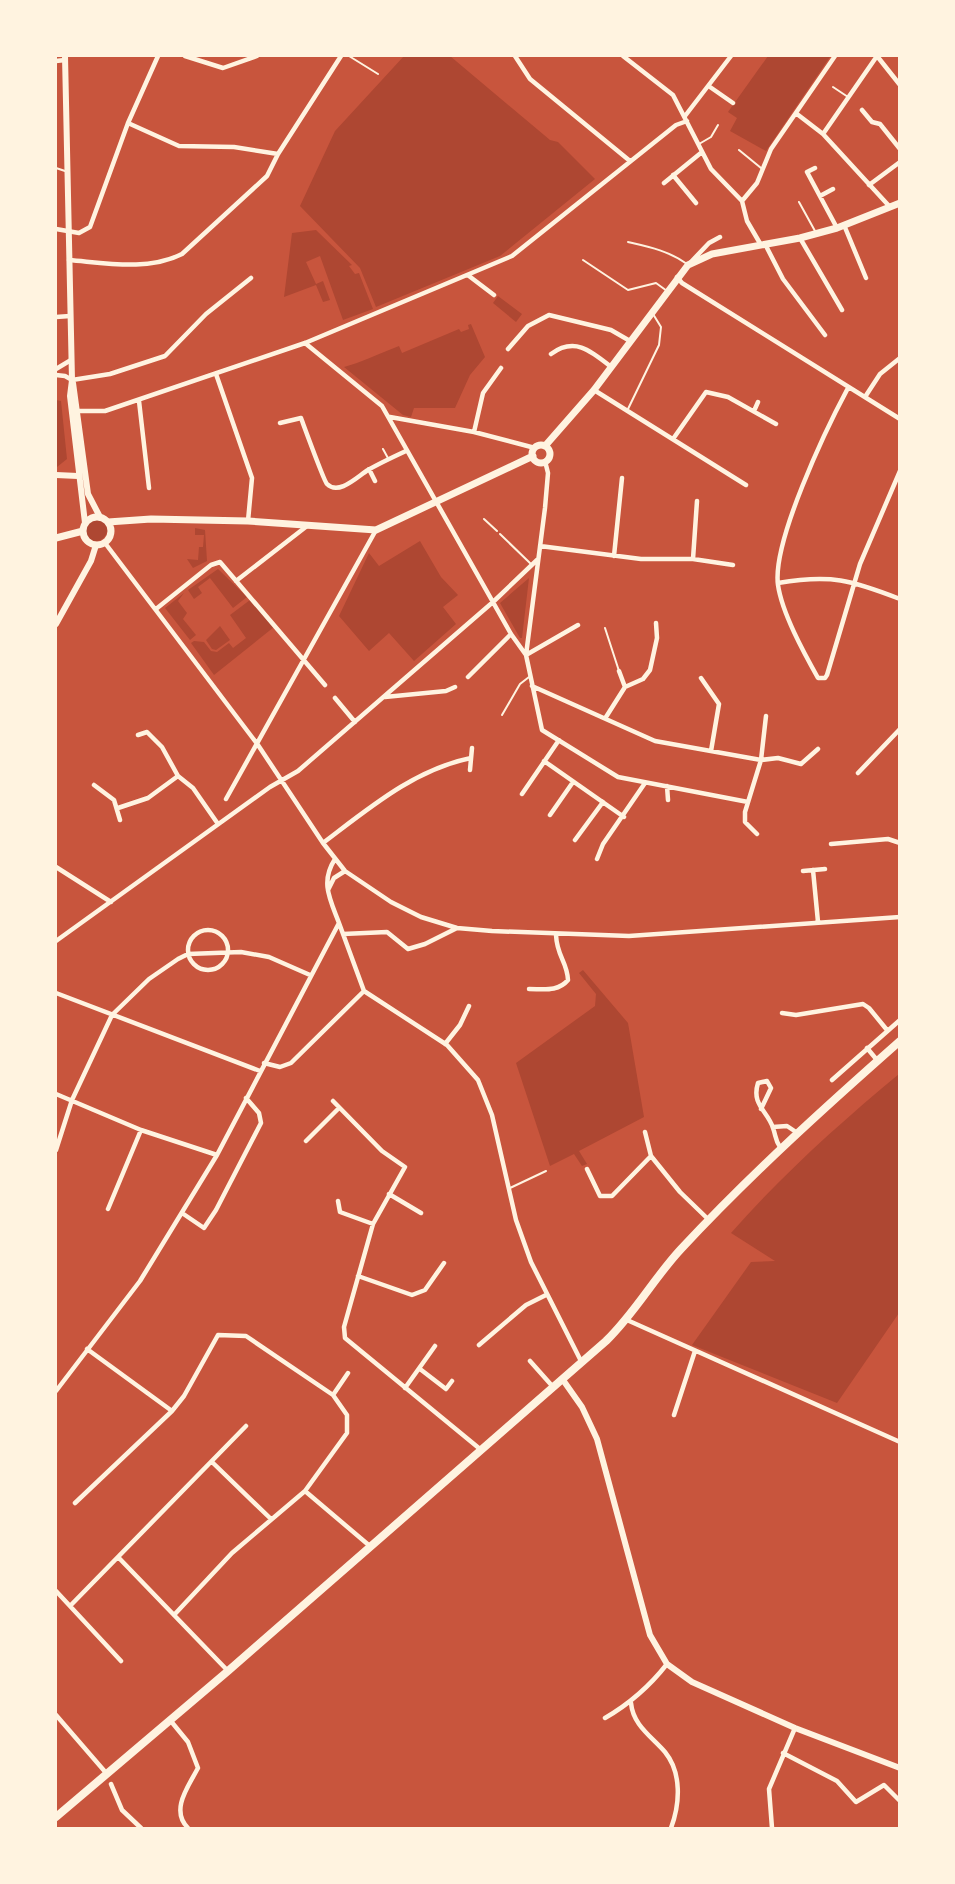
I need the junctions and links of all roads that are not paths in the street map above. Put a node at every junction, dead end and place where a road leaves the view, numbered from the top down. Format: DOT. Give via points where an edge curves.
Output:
graph roads {
  1 [pos="158,56"];
  2 [pos="185,56"];
  3 [pos="257,56"];
  4 [pos="341,56"];
  5 [pos="349,56"];
  6 [pos="515,56"];
  7 [pos="624,56"];
  8 [pos="731,56"];
  9 [pos="835,56"];
  10 [pos="877,56"];
  11 [pos="65,58"];
  12 [pos="56,61"];
  13 [pos="378,74"];
  14 [pos="900,85"];
  15 [pos="710,87"];
  16 [pos="833,87"];
  17 [pos="848,97"];
  18 [pos="733,103"];
  19 [pos="862,110"];
  20 [pos="797,114"];
  21 [pos="686,118"];
  22 [pos="129,123"];
  23 [pos="718,125"];
  24 [pos="823,134"];
  25 [pos="699,144"];
  26 [pos="900,149"];
  27 [pos="739,150"];
  28 [pos="702,152"];
  29 [pos="278,154"];
  30 [pos="630,161"];
  31 [pos="900,162"];
  32 [pos="56,168"];
  33 [pos="761,168"];
  34 [pos="815,168"];
  35 [pos="68,172"];
  36 [pos="674,175"];
  37 [pos="664,183"];
  38 [pos="869,185"];
  39 [pos="833,189"];
  40 [pos="820,196"];
  41 [pos="742,201"];
  42 [pos="799,202"];
  43 [pos="696,203"];
  44 [pos="900,203"];
  45 [pos="890,207"];
  46 [pos="840,226"];
  47 [pos="56,229"];
  48 [pos="69,231"];
  49 [pos="816,233"];
  50 [pos="720,237"];
  51 [pos="800,238"];
  52 [pos="628,242"];
  53 [pos="763,245"];
  54 [pos="69,260"];
  55 [pos="583,260"];
  56 [pos="688,265"];
  57 [pos="470,276"];
  58 [pos="677,277"];
  59 [pos="251,278"];
  60 [pos="866,278"];
  61 [pos="667,291"];
  62 [pos="494,295"];
  63 [pos="842,310"];
  64 [pos="651,311"];
  65 [pos="70,316"];
  66 [pos="56,318"];
  67 [pos="825,335"];
  68 [pos="630,341"];
  69 [pos="305,343"];
  70 [pos="508,349"];
  71 [pos="551,354"];
  72 [pos="900,358"];
  73 [pos="71,360"];
  74 [pos="610,366"];
  75 [pos="501,368"];
  76 [pos="56,369"];
  77 [pos="216,374"];
  78 [pos="56,375"];
  79 [pos="72,380"];
  80 [pos="848,388"];
  81 [pos="594,390"];
  82 [pos="865,397"];
  83 [pos="139,401"];
  84 [pos="758,402"];
  85 [pos="75,411"];
  86 [pos="627,411"];
  87 [pos="754,411"];
  88 [pos="390,417"];
  89 [pos="900,419"];
  90 [pos="280,423"];
  91 [pos="776,424"];
  92 [pos="474,432"];
  93 [pos="673,439"];
  94 [pos="546,446"];
  95 [pos="383,449"];
  96 [pos="406,451"];
  97 [pos="534,452"];
  98 [pos="389,460"];
  99 [pos="545,461"];
  100 [pos="369,469"];
  101 [pos="900,471"];
  102 [pos="56,475"];
  103 [pos="78,476"];
  104 [pos="622,478"];
  105 [pos="375,481"];
  106 [pos="746,485"];
  107 [pos="149,488"];
  108 [pos="697,501"];
  109 [pos="436,503"];
  110 [pos="100,517"];
  111 [pos="484,519"];
  112 [pos="248,521"];
  113 [pos="108,522"];
  114 [pos="307,526"];
  115 [pos="84,527"];
  116 [pos="376,530"];
  117 [pos="56,538"];
  118 [pos="105,543"];
  119 [pos="96,545"];
  120 [pos="540,546"];
  121 [pos="614,556"];
  122 [pos="693,559"];
  123 [pos="537,560"];
  124 [pos="733,564"];
  125 [pos="533,565"];
  126 [pos="236,580"];
  127 [pos="855,581"];
  128 [pos="778,583"];
  129 [pos="900,599"];
  130 [pos="493,602"];
  131 [pos="156,609"];
  132 [pos="656,623"];
  133 [pos="56,624"];
  134 [pos="578,625"];
  135 [pos="605,628"];
  136 [pos="511,634"];
  137 [pos="526,655"];
  138 [pos="304,661"];
  139 [pos="619,671"];
  140 [pos="530,676"];
  141 [pos="468,677"];
  142 [pos="701,678"];
  143 [pos="325,685"];
  144 [pos="532,686"];
  145 [pos="455,687"];
  146 [pos="625,687"];
  147 [pos="385,697"];
  148 [pos="335,698"];
  149 [pos="502,715"];
  150 [pos="766,716"];
  151 [pos="606,717"];
  152 [pos="355,722"];
  153 [pos="900,729"];
  154 [pos="138,735"];
  155 [pos="559,740"];
  156 [pos="258,745"];
  157 [pos="472,748"];
  158 [pos="818,749"];
  159 [pos="711,751"];
  160 [pos="471,758"];
  161 [pos="761,760"];
  162 [pos="544,761"];
  163 [pos="470,770"];
  164 [pos="858,773"];
  165 [pos="178,776"];
  166 [pos="284,780"];
  167 [pos="573,782"];
  168 [pos="645,783"];
  169 [pos="94,785"];
  170 [pos="667,786"];
  171 [pos="522,794"];
  172 [pos="226,799"];
  173 [pos="668,801"];
  174 [pos="603,802"];
  175 [pos="748,802"];
  176 [pos="118,808"];
  177 [pos="550,815"];
  178 [pos="624,817"];
  179 [pos="120,820"];
  180 [pos="218,824"];
  181 [pos="757,834"];
  182 [pos="575,840"];
  183 [pos="323,843"];
  184 [pos="900,843"];
  185 [pos="831,844"];
  186 [pos="335,859"];
  187 [pos="597,859"];
  188 [pos="56,867"];
  189 [pos="825,869"];
  190 [pos="813,870"];
  191 [pos="345,871"];
  192 [pos="803,871"];
  193 [pos="328,892"];
  194 [pos="111,902"];
  195 [pos="900,917"];
  196 [pos="818,922"];
  197 [pos="339,923"];
  198 [pos="457,928"];
  199 [pos="343,934"];
  200 [pos="556,935"];
  201 [pos="56,941"];
  202 [pos="228,952"];
  203 [pos="188,954"];
  204 [pos="310,975"];
  205 [pos="529,989"];
  206 [pos="364,991"];
  207 [pos="56,993"];
  208 [pos="469,1006"];
  209 [pos="782,1013"];
  210 [pos="111,1015"];
  211 [pos="900,1020"];
  212 [pos="887,1030"];
  213 [pos="900,1041"];
  214 [pos="445,1044"];
  215 [pos="867,1048"];
  216 [pos="877,1060"];
  217 [pos="264,1063"];
  218 [pos="260,1071"];
  219 [pos="832,1080"];
  220 [pos="56,1094"];
  221 [pos="246,1098"];
  222 [pos="72,1101"];
  223 [pos="333,1101"];
  224 [pos="339,1108"];
  225 [pos="761,1109"];
  226 [pos="773,1127"];
  227 [pos="141,1130"];
  228 [pos="645,1132"];
  229 [pos="796,1132"];
  230 [pos="306,1141"];
  231 [pos="780,1147"];
  232 [pos="56,1150"];
  233 [pos="217,1155"];
  234 [pos="651,1156"];
  235 [pos="587,1169"];
  236 [pos="546,1172"];
  237 [pos="508,1189"];
  238 [pos="388,1194"];
  239 [pos="338,1201"];
  240 [pos="108,1209"];
  241 [pos="182,1213"];
  242 [pos="421,1213"];
  243 [pos="709,1220"];
  244 [pos="373,1224"];
  245 [pos="444,1263"];
  246 [pos="358,1276"];
  247 [pos="546,1294"];
  248 [pos="627,1320"];
  249 [pos="479,1345"];
  250 [pos="435,1346"];
  251 [pos="87,1349"];
  252 [pos="695,1351"];
  253 [pos="530,1361"];
  254 [pos="582,1363"];
  255 [pos="420,1369"];
  256 [pos="348,1373"];
  257 [pos="563,1380"];
  258 [pos="452,1381"];
  259 [pos="405,1388"];
  260 [pos="554,1389"];
  261 [pos="56,1391"];
  262 [pos="333,1395"];
  263 [pos="172,1410"];
  264 [pos="674,1415"];
  265 [pos="246,1426"];
  266 [pos="900,1442"];
  267 [pos="480,1449"];
  268 [pos="212,1462"];
  269 [pos="305,1491"];
  270 [pos="75,1503"];
  271 [pos="271,1519"];
  272 [pos="371,1547"];
  273 [pos="118,1557"];
  274 [pos="56,1591"];
  275 [pos="71,1605"];
  276 [pos="174,1615"];
  277 [pos="121,1661"];
  278 [pos="667,1664"];
  279 [pos="228,1671"];
  280 [pos="631,1703"];
  281 [pos="56,1715"];
  282 [pos="605,1718"];
  283 [pos="170,1720"];
  284 [pos="795,1728"];
  285 [pos="783,1753"];
  286 [pos="900,1768"];
  287 [pos="107,1774"];
  288 [pos="111,1784"];
  289 [pos="900,1802"];
  290 [pos="56,1817"];
  291 [pos="141,1828"];
  292 [pos="188,1828"];
  293 [pos="671,1828"];
  294 [pos="772,1828"];
  1 -- 22 [label="street"];
  2 -- 3 [label="street" via="223,68"];
  4 -- 29 [label="street"];
  5 -- 13 [label="lane"];
  6 -- 30 [label="street" via="530,79"];
  7 -- 21 [label="street" via="673,95"];
  8 -- 15 [label="street"];
  9 -- 20 [label="street"];
  10 -- 14 [label="street"];
  10 -- 17 [label="street"];
  11 -- 12 [label="street"];
  11 -- 35 [label="street"];
  15 -- 18 [label="street"];
  15 -- 21 [label="street"];
  16 -- 17 [label="lane"];
  17 -- 24 [label="street"];
  19 -- 26 [label="street" via="880,124"];
  20 -- 24 [label="street"];
  20 -- 33 [label="street"];
  21 -- 25 [label="street"];
  21 -- 30 [label="street"];
  22 -- 29 [label="street" via="179,146 234,147"];
  22 -- 48 [label="street" via="90,227"];
  23 -- 25 [label="lane" via="711,137"];
  24 -- 38 [label="street"];
  25 -- 28 [label="street"];
  27 -- 33 [label="lane"];
  28 -- 36 [label="street"];
  28 -- 41 [label="street" via="711,169"];
  29 -- 54 [label="street" via="266,177 182,254 166,262"];
  30 -- 57 [label="street" via="512,256"];
  31 -- 38 [label="street"];
  32 -- 35 [label="lane"];
  33 -- 41 [label="street" via="757,183"];
  34 -- 40 [label="street" via="807,172"];
  35 -- 48 [label="street"];
  36 -- 37 [label="street"];
  36 -- 43 [label="street"];
  38 -- 45 [label="street"];
  39 -- 40 [label="street"];
  40 -- 46 [label="street"];
  41 -- 53 [label="street" via="747,221"];
  42 -- 49 [label="lane"];
  44 -- 45 [label="main road"];
  45 -- 46 [label="main road"];
  46 -- 49 [label="main road"];
  46 -- 60 [label="street"];
  47 -- 48 [label="street"];
  48 -- 54 [label="street"];
  49 -- 51 [label="main road"];
  50 -- 56 [label="street"];
  51 -- 53 [label="main road"];
  51 -- 63 [label="street"];
  52 -- 56 [label="lane" via="657,248"];
  53 -- 56 [label="main road" via="712,254"];
  53 -- 67 [label="street"];
  54 -- 65 [label="street"];
  55 -- 61 [label="lane" via="628,290 651,283"];
  56 -- 58 [label="main road"];
  57 -- 62 [label="street"];
  57 -- 69 [label="street"];
  58 -- 61 [label="main road"];
  58 -- 80 [label="street"];
  59 -- 79 [label="street" via="206,314 165,356 110,374"];
  61 -- 64 [label="main road"];
  64 -- 68 [label="main road"];
  64 -- 86 [label="lane" via="661,327 659,345"];
  65 -- 66 [label="street"];
  65 -- 73 [label="street"];
  68 -- 70 [label="street" via="611,330 549,315 528,326"];
  68 -- 74 [label="main road"];
  69 -- 77 [label="street"];
  69 -- 88 [label="street" via="382,406"];
  71 -- 74 [label="street" via="573,345"];
  72 -- 82 [label="street" via="880,374"];
  73 -- 76 [label="street"];
  73 -- 79 [label="street"];
  74 -- 81 [label="main road"];
  75 -- 92 [label="street" via="483,393"];
  77 -- 83 [label="street"];
  77 -- 112 [label="street" via="252,478"];
  78 -- 79 [label="street"];
  79 -- 85 [label="street"];
  80 -- 82 [label="street"];
  80 -- 128 [label="street" via="783,537"];
  81 -- 86 [label="street"];
  81 -- 94 [label="main road"];
  82 -- 89 [label="street"];
  83 -- 85 [label="street" via="105,411"];
  83 -- 107 [label="street"];
  84 -- 87 [label="street"];
  85 -- 103 [label="street"];
  85 -- 110 [label="street" via="88,494"];
  86 -- 93 [label="street"];
  87 -- 91 [label="street"];
  87 -- 93 [label="street" via="728,397 706,392"];
  88 -- 92 [label="street"];
  88 -- 96 [label="street"];
  90 -- 100 [label="street" via="301,418 323,477 332,486 349,484"];
  92 -- 97 [label="street"];
  93 -- 106 [label="street"];
  94 -- 97 [label="main road"];
  94 -- 99 [label="main road" via="550,453"];
  95 -- 98 [label="lane"];
  96 -- 98 [label="street"];
  96 -- 109 [label="street"];
  97 -- 99 [label="main road" via="538,462"];
  97 -- 109 [label="main road"];
  98 -- 100 [label="street"];
  99 -- 120 [label="street" via="548,481"];
  100 -- 105 [label="street"];
  101 -- 127 [label="street"];
  102 -- 103 [label="street"];
  103 -- 115 [label="street"];
  104 -- 121 [label="street"];
  108 -- 122 [label="street"];
  109 -- 116 [label="main road"];
  109 -- 130 [label="street"];
  110 -- 113 [label="main road"];
  110 -- 115 [label="main road" via="92,517"];
  111 -- 125 [label="lane"];
  112 -- 113 [label="main road"];
  112 -- 114 [label="main road"];
  113 -- 118 [label="main road" via="111,532"];
  114 -- 116 [label="main road"];
  114 -- 126 [label="street"];
  115 -- 117 [label="main road"];
  115 -- 119 [label="main road" via="87,541"];
  116 -- 138 [label="street"];
  118 -- 119 [label="main road"];
  118 -- 131 [label="street"];
  119 -- 133 [label="street"];
  120 -- 121 [label="street"];
  120 -- 123 [label="street"];
  121 -- 122 [label="street"];
  122 -- 124 [label="street"];
  123 -- 125 [label="street"];
  123 -- 137 [label="street"];
  125 -- 130 [label="street"];
  126 -- 131 [label="street" via="220,562 211,565"];
  126 -- 138 [label="street"];
  127 -- 128 [label="street" via="811,577"];
  127 -- 128 [label="street" via="825,678 818,678 781,598"];
  127 -- 129 [label="street"];
  130 -- 136 [label="street"];
  130 -- 147 [label="street"];
  131 -- 156 [label="street"];
  132 -- 146 [label="street" via="650,670 643,679"];
  134 -- 137 [label="street"];
  135 -- 139 [label="lane"];
  136 -- 137 [label="street"];
  136 -- 141 [label="street"];
  137 -- 140 [label="street"];
  138 -- 143 [label="street"];
  138 -- 156 [label="street"];
  139 -- 146 [label="street"];
  140 -- 144 [label="street"];
  140 -- 149 [label="lane" via="520,684"];
  142 -- 159 [label="street" via="719,704"];
  144 -- 151 [label="street"];
  144 -- 155 [label="street" via="542,730"];
  145 -- 147 [label="street"];
  146 -- 151 [label="street"];
  147 -- 152 [label="street"];
  148 -- 152 [label="street"];
  150 -- 161 [label="street"];
  151 -- 159 [label="street" via="655,741"];
  152 -- 166 [label="street"];
  153 -- 164 [label="street"];
  154 -- 165 [label="street" via="147,732 162,747"];
  155 -- 162 [label="street"];
  155 -- 168 [label="street" via="618,777"];
  156 -- 166 [label="street"];
  156 -- 172 [label="street"];
  157 -- 160 [label="street"];
  158 -- 161 [label="street" via="801,764 778,758"];
  159 -- 161 [label="street"];
  160 -- 163 [label="street"];
  160 -- 183 [label="street" via="426,772 376,802"];
  161 -- 175 [label="street"];
  162 -- 167 [label="street"];
  162 -- 171 [label="street"];
  165 -- 176 [label="street" via="148,798"];
  165 -- 180 [label="street" via="193,788"];
  166 -- 180 [label="street"];
  166 -- 183 [label="street"];
  167 -- 174 [label="street"];
  167 -- 177 [label="street"];
  168 -- 170 [label="street"];
  168 -- 178 [label="street"];
  169 -- 176 [label="street" via="107,793"];
  170 -- 173 [label="street"];
  170 -- 175 [label="street"];
  174 -- 178 [label="street"];
  174 -- 182 [label="street"];
  175 -- 181 [label="street" via="745,822"];
  176 -- 179 [label="street"];
  178 -- 187 [label="street" via="603,844"];
  180 -- 194 [label="street"];
  183 -- 186 [label="street"];
  184 -- 185 [label="street" via="888,838"];
  186 -- 191 [label="street"];
  186 -- 193 [label="street" via="327,875"];
  188 -- 194 [label="street"];
  189 -- 190 [label="street"];
  190 -- 192 [label="street"];
  190 -- 196 [label="street"];
  191 -- 193 [label="street" via="330,883"];
  191 -- 198 [label="street" via="391,902"];
  193 -- 197 [label="street"];
  194 -- 201 [label="street"];
  195 -- 196 [label="street"];
  196 -- 200 [label="street" via="629,936"];
  197 -- 199 [label="street"];
  197 -- 204 [label="street"];
  198 -- 199 [label="street" via="408,949 387,932"];
  198 -- 200 [label="street"];
  199 -- 206 [label="street"];
  200 -- 205 [label="street" via="557,953 568,968 568,980 562,987"];
  202 -- 203 [label="street"];
  202 -- 203 [label="street" via="218,968 205,970 194,965"];
  202 -- 203 [label="street" via="220,934 207,930 190,940"];
  202 -- 204 [label="street" via="269,957"];
  203 -- 210 [label="street" via="149,979"];
  204 -- 217 [label="street"];
  206 -- 214 [label="street"];
  206 -- 217 [label="street" via="291,1063 280,1067"];
  207 -- 210 [label="street"];
  208 -- 214 [label="street"];
  209 -- 212 [label="street" via="796,1015 863,1004"];
  210 -- 218 [label="street"];
  210 -- 222 [label="street"];
  211 -- 212 [label="street"];
  212 -- 215 [label="street"];
  213 -- 216 [label="highway"];
  214 -- 237 [label="street" via="472,1071 487,1098"];
  215 -- 216 [label="street"];
  215 -- 219 [label="street"];
  216 -- 229 [label="highway"];
  217 -- 218 [label="street"];
  218 -- 221 [label="street"];
  220 -- 222 [label="street"];
  221 -- 233 [label="street"];
  221 -- 241 [label="street" via="259,1113 261,1123 216,1210 204,1228"];
  222 -- 227 [label="street"];
  222 -- 232 [label="street"];
  223 -- 224 [label="street"];
  224 -- 230 [label="street"];
  224 -- 238 [label="street" via="382,1151 405,1167"];
  225 -- 225 [label="street" via="756,1089 758,1083 767,1081 771,1088"];
  225 -- 226 [label="street"];
  226 -- 229 [label="street" via="787,1126"];
  226 -- 231 [label="street"];
  227 -- 233 [label="street"];
  227 -- 240 [label="street"];
  228 -- 234 [label="street"];
  229 -- 231 [label="highway"];
  231 -- 243 [label="highway"];
  233 -- 241 [label="street"];
  234 -- 235 [label="street" via="612,1196 600,1196"];
  234 -- 243 [label="street"];
  236 -- 237 [label="lane"];
  237 -- 247 [label="street" via="531,1262"];
  238 -- 242 [label="street"];
  238 -- 244 [label="street"];
  239 -- 244 [label="street" via="340,1212"];
  241 -- 251 [label="street" via="140,1281"];
  243 -- 248 [label="highway" via="661,1272"];
  244 -- 246 [label="street"];
  245 -- 246 [label="street" via="425,1290 412,1295"];
  246 -- 259 [label="street" via="344,1327 345,1338"];
  247 -- 249 [label="street" via="526,1305"];
  247 -- 254 [label="street"];
  248 -- 252 [label="street"];
  248 -- 254 [label="highway"];
  250 -- 255 [label="street"];
  251 -- 261 [label="street"];
  251 -- 263 [label="street"];
  252 -- 264 [label="street"];
  252 -- 266 [label="street"];
  253 -- 260 [label="street"];
  254 -- 257 [label="highway"];
  255 -- 258 [label="street" via="446,1389"];
  255 -- 259 [label="street"];
  256 -- 262 [label="street"];
  257 -- 260 [label="highway"];
  257 -- 278 [label="street" via="597,1439 650,1635"];
  259 -- 267 [label="street"];
  260 -- 267 [label="highway"];
  262 -- 263 [label="street" via="246,1336 218,1335"];
  262 -- 269 [label="street" via="347,1415 347,1433"];
  263 -- 270 [label="street"];
  265 -- 268 [label="street"];
  267 -- 272 [label="highway"];
  268 -- 271 [label="street"];
  268 -- 273 [label="street"];
  269 -- 271 [label="street"];
  269 -- 272 [label="street"];
  271 -- 276 [label="street" via="232,1553"];
  272 -- 279 [label="highway"];
  273 -- 275 [label="street"];
  273 -- 276 [label="street"];
  274 -- 275 [label="street"];
  275 -- 277 [label="street"];
  276 -- 279 [label="street"];
  278 -- 280 [label="street" via="650,1687"];
  278 -- 284 [label="street" via="692,1682"];
  279 -- 283 [label="highway"];
  280 -- 282 [label="street"];
  280 -- 293 [label="street" via="636,1721 666,1754 674,1769 678,1800"];
  281 -- 287 [label="street"];
  283 -- 287 [label="highway"];
  283 -- 292 [label="street" via="188,1742 198,1768 180,1802 181,1822"];
  284 -- 285 [label="street"];
  284 -- 286 [label="street"];
  285 -- 289 [label="street" via="837,1781 856,1802 884,1785"];
  285 -- 294 [label="street" via="769,1789"];
  287 -- 290 [label="highway"];
  288 -- 291 [label="street" via="122,1810"];
}
